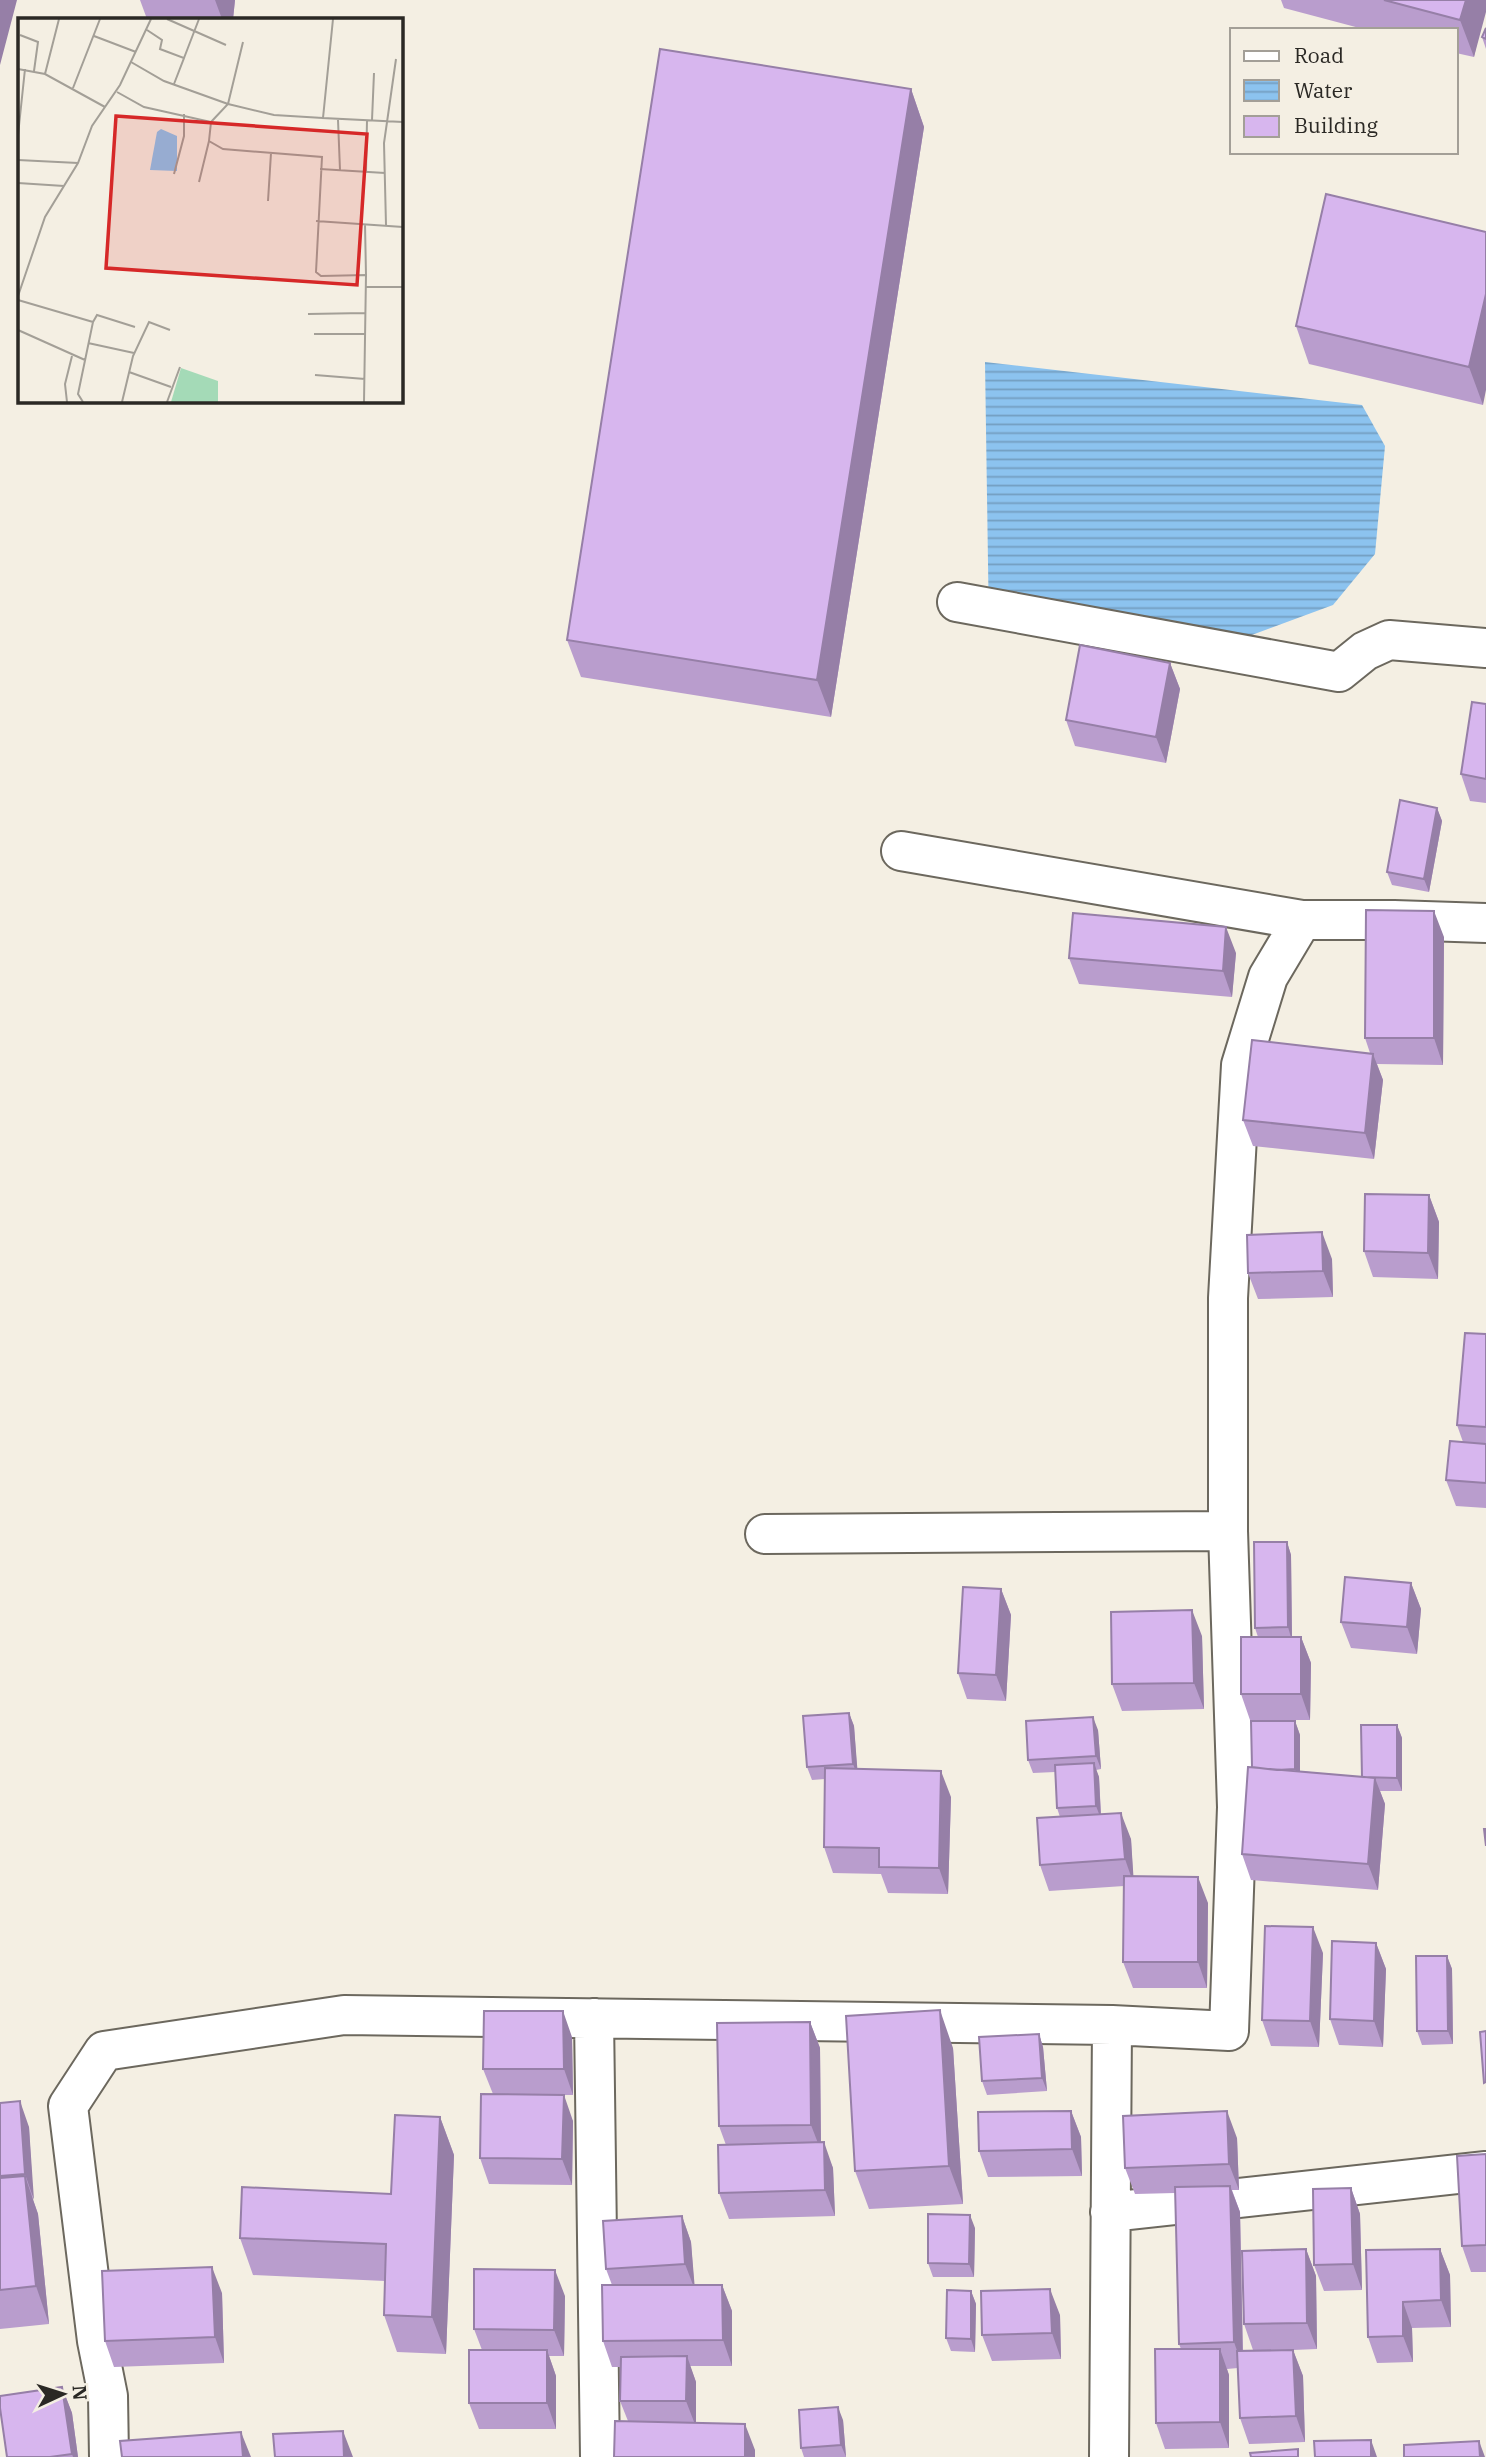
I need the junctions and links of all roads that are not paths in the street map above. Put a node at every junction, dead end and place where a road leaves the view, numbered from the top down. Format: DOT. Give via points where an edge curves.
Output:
graph roads {
  1 [pos="957,602"];
  2 [pos="1486,648"];
  3 [pos="901,851"];
  4 [pos="1302,920"];
  5 [pos="1486,923"];
  6 [pos="1228,1531"];
  7 [pos="765,1534"];
  8 [pos="594,2018"];
  9 [pos="1112,2025"];
  10 [pos="1486,2171"];
  11 [pos="1110,2212"];
  12 [pos="109,2457"];
  13 [pos="600,2457"];
  14 [pos="1109,2457"];
  1 -- 2 [label="street" via="1339,672 1365,651 1390,640"];
  3 -- 4 [label="street"];
  4 -- 5 [label="street"];
  4 -- 6 [label="street" via="1268,977 1241,1065 1228,1298"];
  6 -- 7 [label="street"];
  6 -- 9 [label="street" via="1237,1807 1229,2031"];
  8 -- 9 [label="street"];
  8 -- 12 [label="street" via="344,2015 104,2051 68,2106 108,2396"];
  8 -- 13 [label="street"];
  9 -- 11 [label="street"];
  10 -- 11 [label="street"];
  11 -- 14 [label="street"];
}
